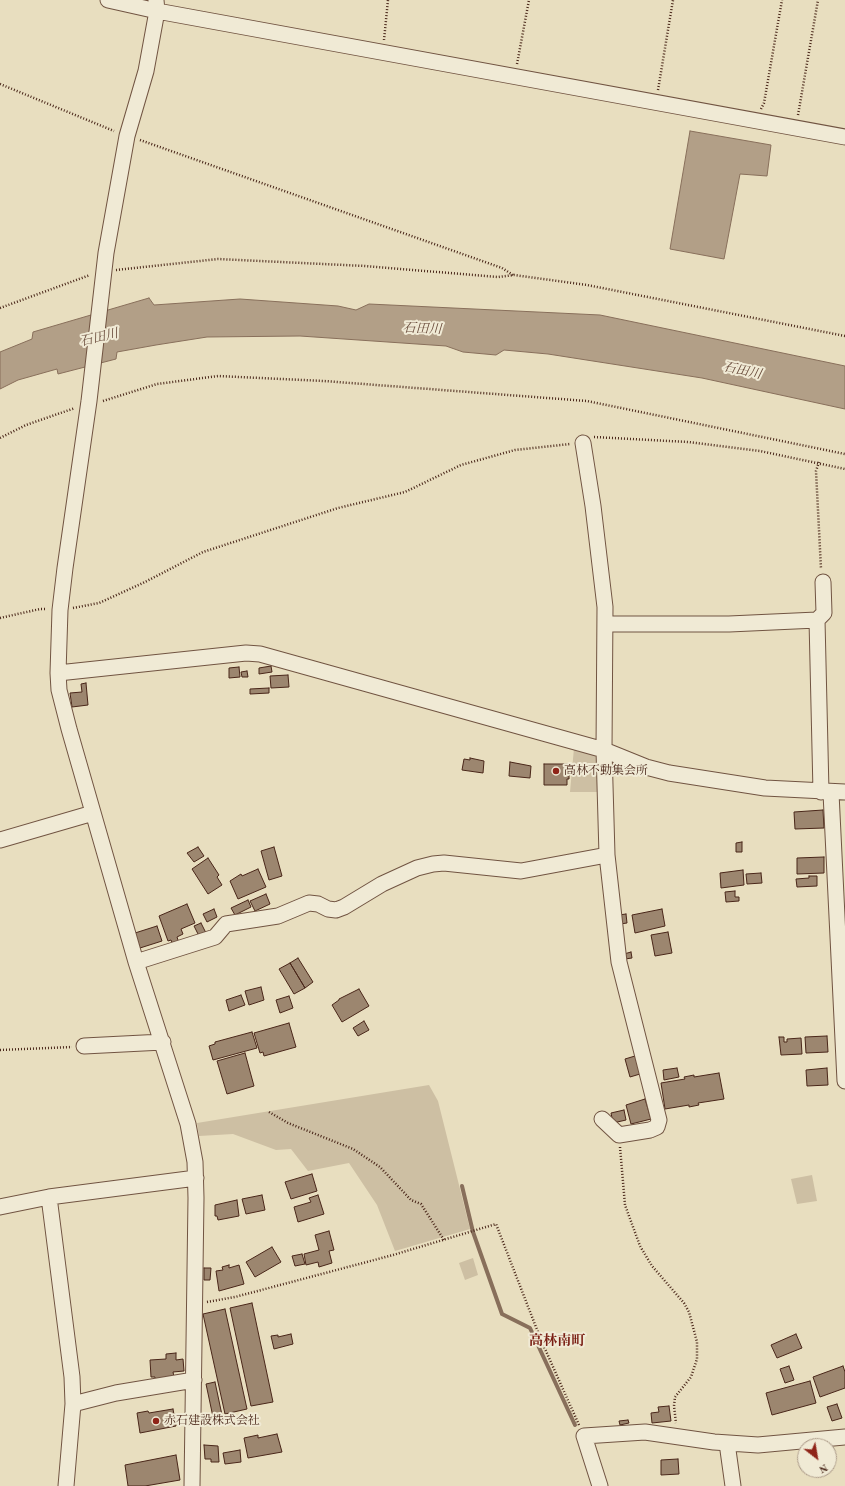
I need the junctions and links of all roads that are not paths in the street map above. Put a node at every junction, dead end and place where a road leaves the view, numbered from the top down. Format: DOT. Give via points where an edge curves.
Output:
graph roads {
  1 [pos="108,0"];
  2 [pos="156,6"];
  3 [pos="845,137"];
  4 [pos="583,443"];
  5 [pos="824,582"];
  6 [pos="817,620"];
  7 [pos="605,624"];
  8 [pos="58,673"];
  9 [pos="604,750"];
  10 [pos="832,792"];
  11 [pos="93,813"];
  12 [pos="0,840"];
  13 [pos="607,855"];
  14 [pos="136,962"];
  15 [pos="163,1042"];
  16 [pos="84,1046"];
  17 [pos="845,1081"];
  18 [pos="602,1119"];
  19 [pos="196,1178"];
  20 [pos="49,1197"];
  21 [pos="0,1207"];
  22 [pos="194,1380"];
  23 [pos="73,1404"];
  24 [pos="845,1437"];
  25 [pos="727,1443"];
  26 [pos="66,1486"];
  27 [pos="192,1486"];
  28 [pos="600,1486"];
  29 [pos="733,1486"];
  1 -- 2 [label="street"];
  2 -- 3 [label="street" via="381,53"];
  2 -- 8 [label="street" via="146,71 127,136 104,273 89,404 60,610"];
  4 -- 7 [label="street" via="594,514"];
  5 -- 6 [label="street" via="824,613"];
  6 -- 7 [label="street" via="729,624"];
  6 -- 10 [label="street"];
  7 -- 9 [label="street"];
  8 -- 9 [label="street" via="260,654"];
  8 -- 11 [label="street" via="59,690"];
  9 -- 10 [label="street" via="646,767 669,773 765,788"];
  9 -- 13 [label="street"];
  10 -- 17 [label="street"];
  11 -- 12 [label="street"];
  11 -- 14 [label="street"];
  13 -- 14 [label="street" via="521,871 433,864 417,868 382,884 340,909 328,909 309,903 278,916 226,924 215,937"];
  13 -- 18 [label="street" via="619,962 659,1120 657,1127 650,1130 619,1135"];
  14 -- 15 [label="street"];
  15 -- 16 [label="street"];
  15 -- 19 [label="street" via="188,1124"];
  19 -- 20 [label="street"];
  19 -- 22 [label="street"];
  20 -- 21 [label="street"];
  20 -- 23 [label="street" via="72,1376"];
  22 -- 23 [label="street" via="116,1392"];
  22 -- 27 [label="street"];
  23 -- 26 [label="street"];
  24 -- 25 [label="street" via="758,1445"];
  25 -- 28 [label="street" via="645,1432 584,1436"];
  25 -- 29 [label="street"];
}
